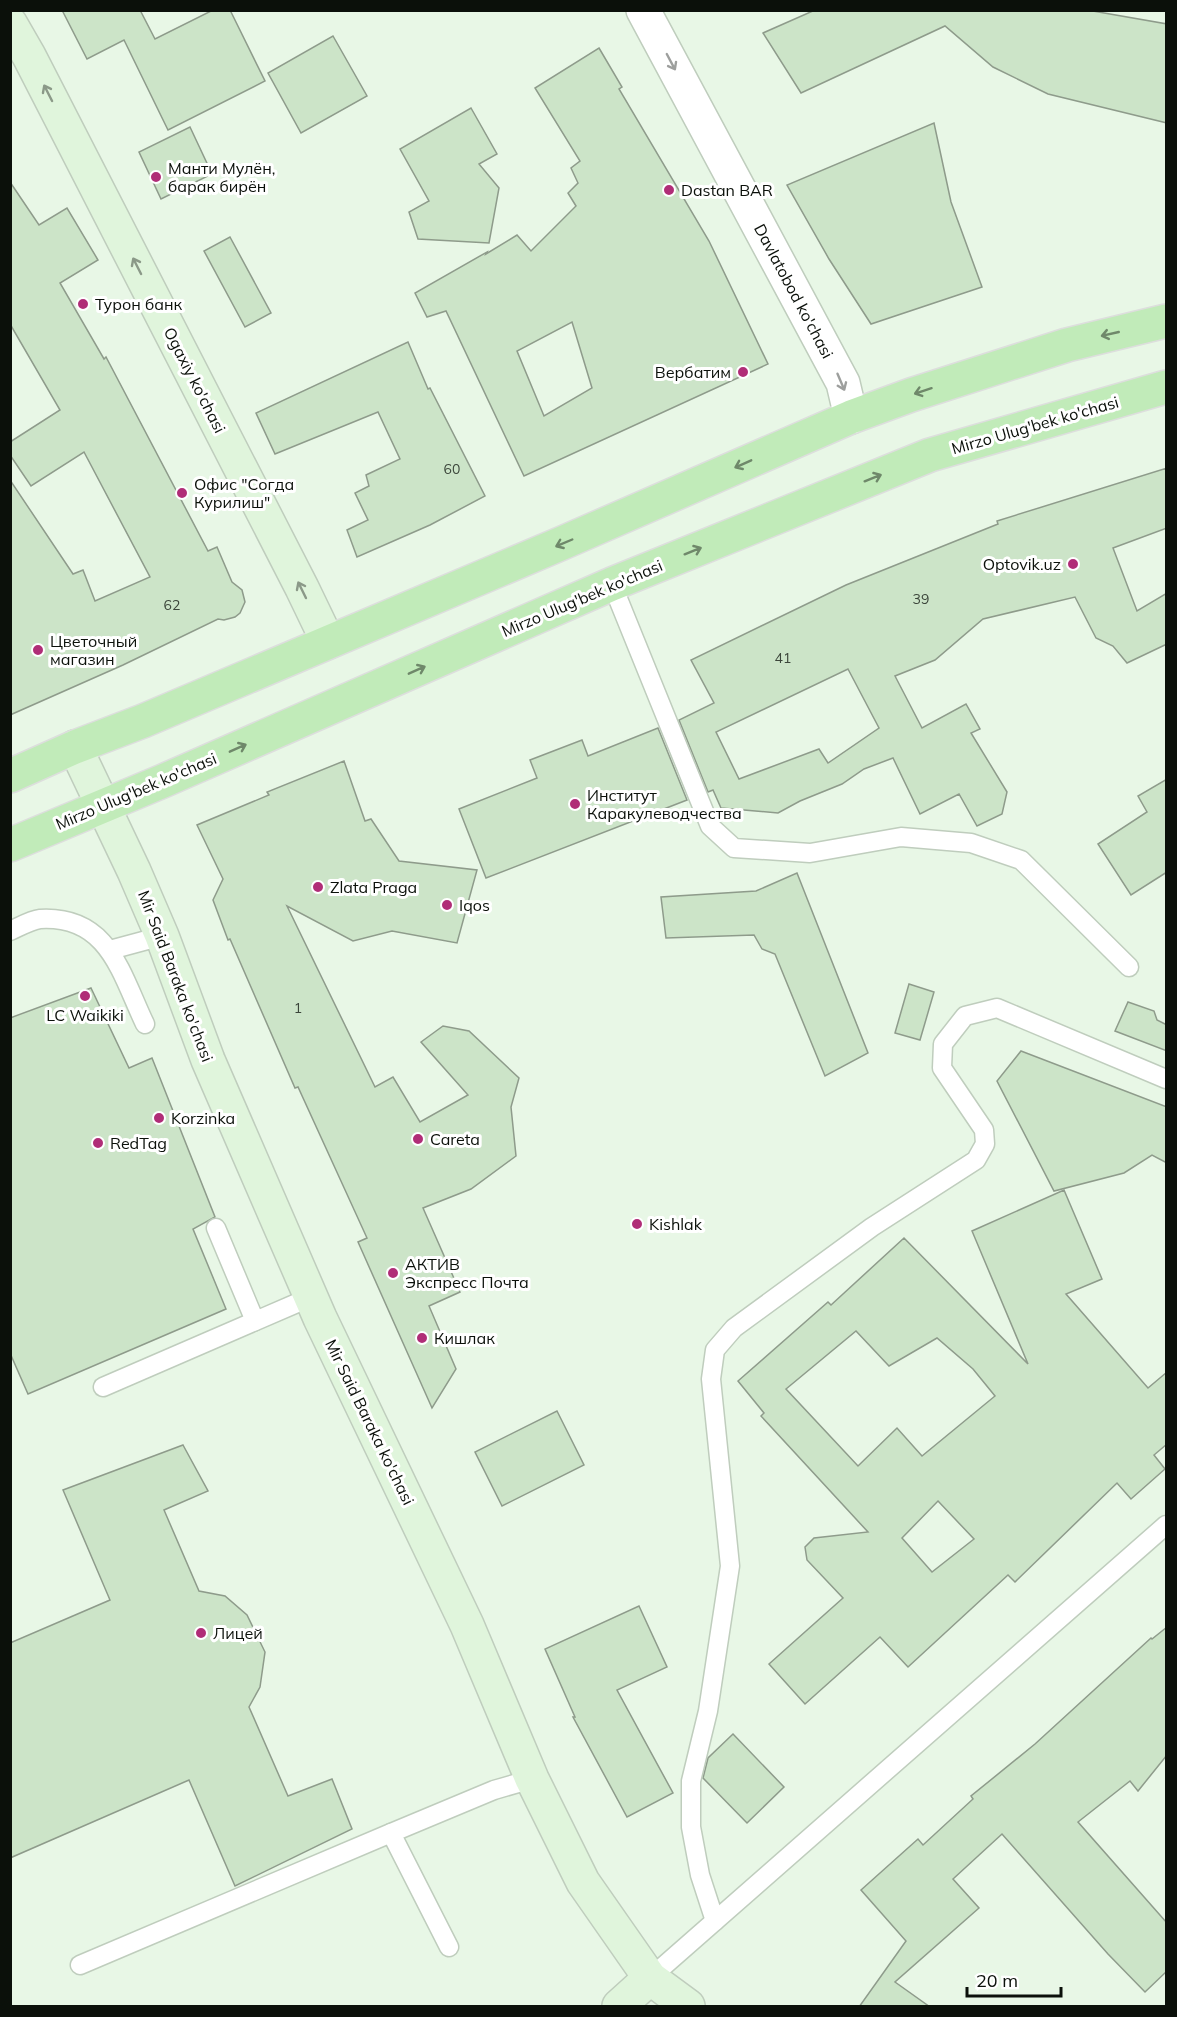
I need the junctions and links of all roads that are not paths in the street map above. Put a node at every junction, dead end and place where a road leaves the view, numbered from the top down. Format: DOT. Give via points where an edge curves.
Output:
graph roads {
  1 [pos="643,10"];
  2 [pos="10,23"];
  3 [pos="1167,321"];
  4 [pos="1167,387"];
  5 [pos="851,417"];
  6 [pos="612,584"];
  7 [pos="327,642"];
  8 [pos="75,747"];
  9 [pos="10,776"];
  10 [pos="103,805"];
  11 [pos="10,844"];
  12 [pos="10,931"];
  13 [pos="162,936"];
  14 [pos="110,950"];
  15 [pos="1129,967"];
  16 [pos="145,1024"];
  17 [pos="1167,1079"];
  18 [pos="216,1227"];
  19 [pos="311,1297"];
  20 [pos="255,1321"];
  21 [pos="103,1387"];
  22 [pos="1167,1525"];
  23 [pos="532,1779"];
  24 [pos="391,1833"];
  25 [pos="715,1921"];
  26 [pos="449,1947"];
  27 [pos="80,1965"];
  28 [pos="650,1978"];
  29 [pos="619,2007"];
  30 [pos="688,2007"];
  1 -- 5 [label="street, Davlatobod ko'chasi, one-way" via="843,384"];
  7 -- 2 [label="street, Ogaxiy ko'chasi, one-way"];
  3 -- 5 [label="main road, one-way" via="1067,345"];
  6 -- 4 [label="main road, Mirzo Ulug'bek ko'chasi, one-way" via="930,455"];
  5 -- 7 [label="main road, one-way"];
  10 -- 6 [label="main road, Mirzo Ulug'bek ko'chasi, one-way"];
  6 -- 15 [label="lane" via="710,826 734,848 810,852 901,837 971,843 1021,860"];
  7 -- 8 [label="main road" via="143,722"];
  8 -- 9 [label="main road"];
  8 -- 10 [label="street, Mir Said Baraka ko'chasi"];
  10 -- 11 [label="main road, Mirzo Ulug'bek ko'chasi"];
  10 -- 13 [label="street, Mir Said Baraka ko'chasi"];
  12 -- 14 [label="lane" via="39,919 78,923 96,934"];
  13 -- 14 [label="lane"];
  13 -- 19 [label="street, Mir Said Baraka ko'chasi" via="208,1060"];
  14 -- 16 [label="lane"];
  17 -- 25 [label="lane" via="997,1008 966,1016 943,1044 942,1068 984,1130 985,1144 976,1160 872,1227 734,1328 715,1350 711,1379 730,1566 708,1711 691,1781 691,1827 700,1875"];
  18 -- 20 [label="lane"];
  19 -- 20 [label="lane"];
  19 -- 23 [label="street, Mir Said Baraka ko'chasi" via="467,1625"];
  20 -- 21 [label="lane"];
  22 -- 25 [label="lane"];
  23 -- 24 [label="lane" via="494,1790"];
  23 -- 28 [label="street, Mir Said Baraka ko'chasi" via="583,1882"];
  24 -- 26 [label="lane"];
  24 -- 27 [label="lane"];
  25 -- 28 [label="lane"];
  28 -- 29 [label="street"];
  28 -- 30 [label="street, Mir Said Baraka ko'chasi"];
}
